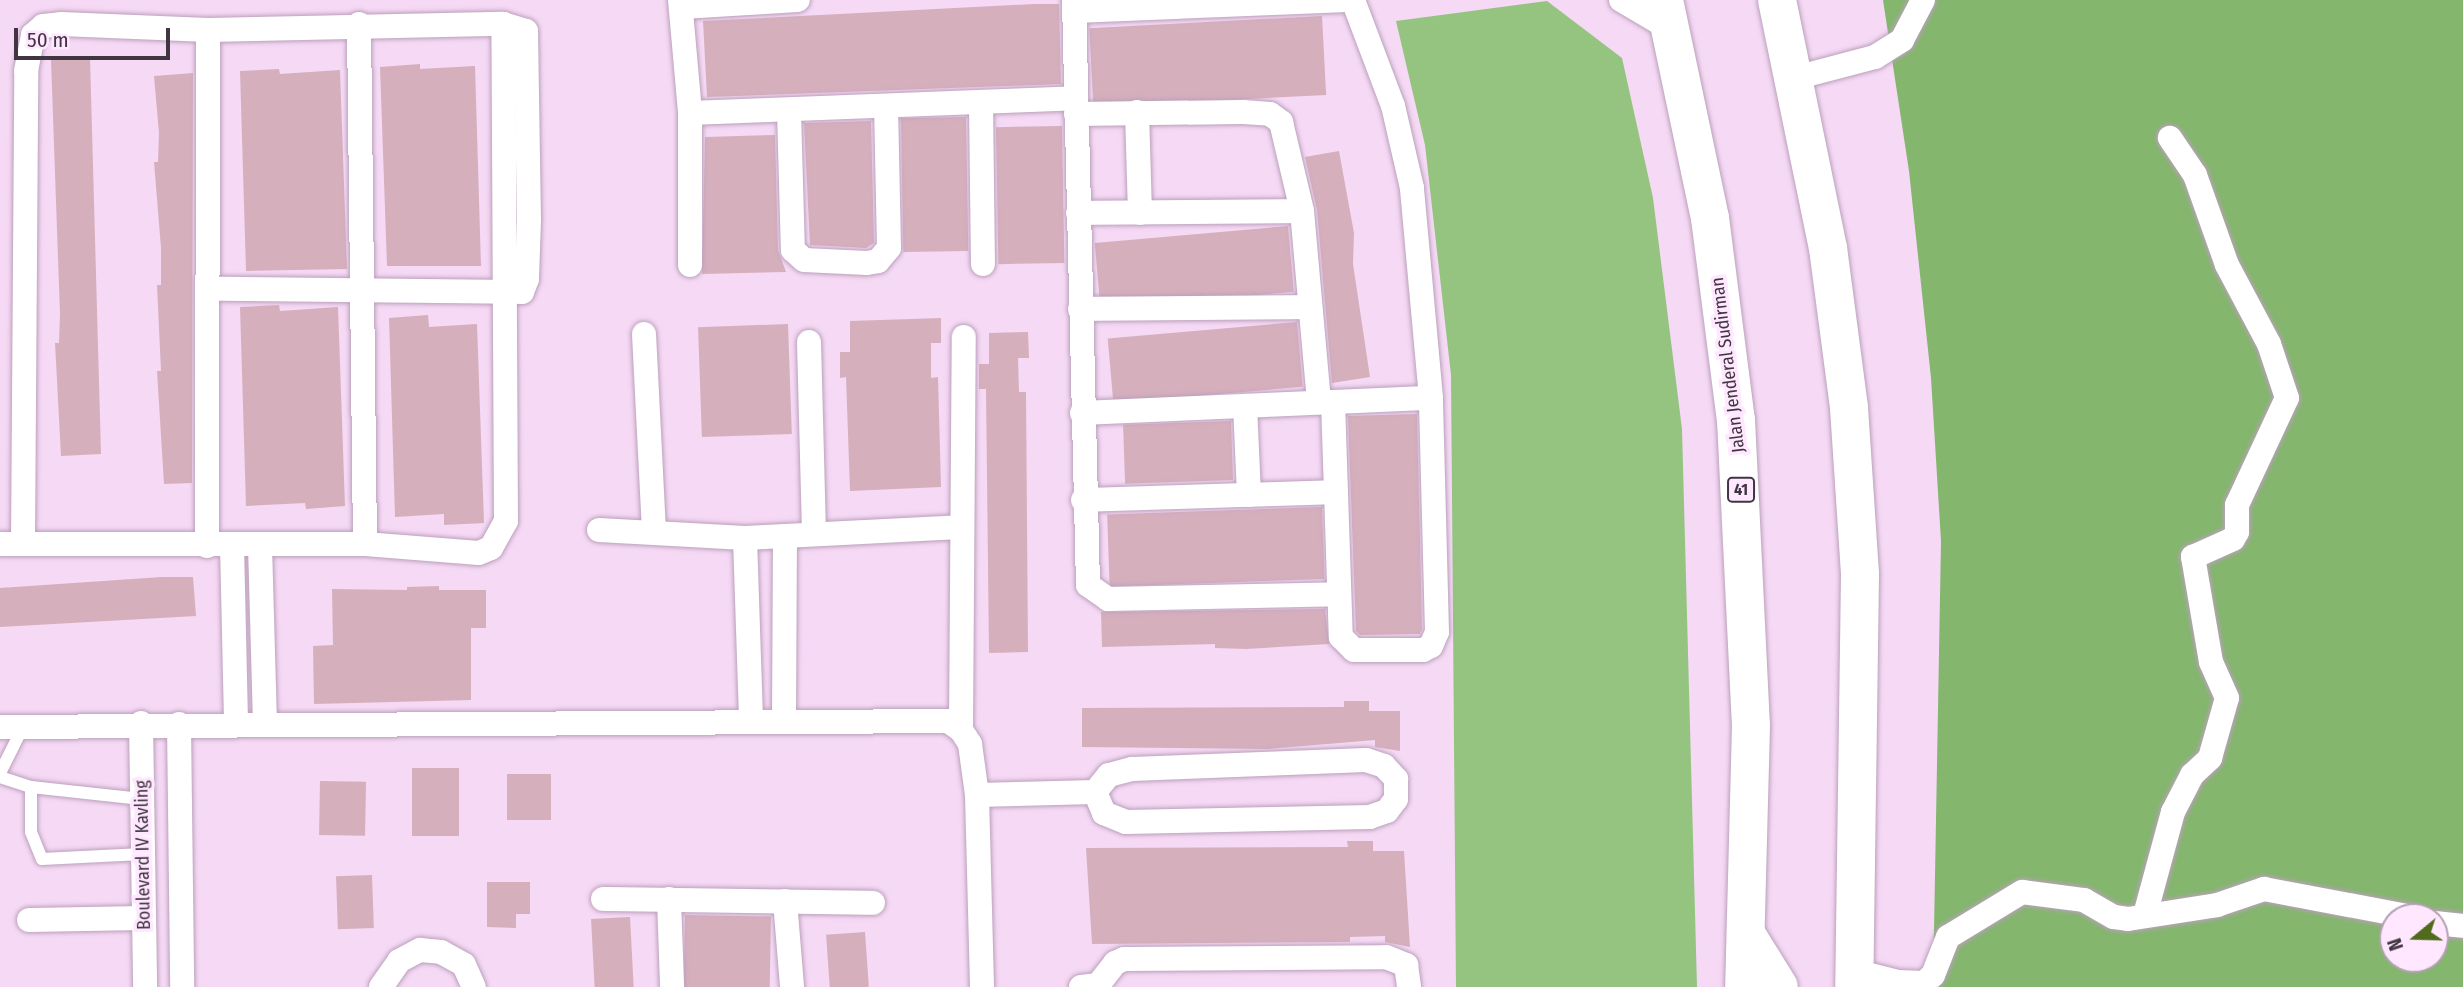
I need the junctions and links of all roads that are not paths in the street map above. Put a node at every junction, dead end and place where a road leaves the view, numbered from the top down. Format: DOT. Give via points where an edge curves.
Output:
graph roads {
  1 [pos="798,0"];
  2 [pos="1354,0"];
  3 [pos="1621,0"];
  4 [pos="1777,0"];
  5 [pos="1923,0"];
  6 [pos="681,4"];
  7 [pos="1074,5"];
  8 [pos="1668,15"];
  9 [pos="359,24"];
  10 [pos="208,30"];
  11 [pos="1795,78"];
  12 [pos="981,103"];
  13 [pos="886,106"];
  14 [pos="1076,106"];
  15 [pos="789,111"];
  16 [pos="1137,112"];
  17 [pos="690,113"];
  18 [pos="2170,138"];
  19 [pos="1302,211"];
  20 [pos="1140,213"];
  21 [pos="1078,214"];
  22 [pos="982,264"];
  23 [pos="690,265"];
  24 [pos="211,289"];
  25 [pos="363,292"];
  26 [pos="503,295"];
  27 [pos="1309,307"];
  28 [pos="1080,309"];
  29 [pos="644,334"];
  30 [pos="964,337"];
  31 [pos="809,342"];
  32 [pos="1431,397"];
  33 [pos="1326,402"];
  34 [pos="1245,406"];
  35 [pos="1082,413"];
  36 [pos="1336,492"];
  37 [pos="1249,495"];
  38 [pos="1083,500"];
  39 [pos="960,527"];
  40 [pos="599,530"];
  41 [pos="814,531"];
  42 [pos="654,532"];
  43 [pos="785,536"];
  44 [pos="745,538"];
  45 [pos="11,544"];
  46 [pos="365,544"];
  47 [pos="232,545"];
  48 [pos="260,545"];
  49 [pos="207,546"];
  50 [pos="1339,594"];
  51 [pos="751,722"];
  52 [pos="784,722"];
  53 [pos="141,723"];
  54 [pos="236,723"];
  55 [pos="265,723"];
  56 [pos="178,724"];
  57 [pos="11,727"];
  58 [pos="961,730"];
  59 [pos="0,775"];
  60 [pos="31,787"];
  61 [pos="1095,792"];
  62 [pos="977,795"];
  63 [pos="141,799"];
  64 [pos="142,854"];
  65 [pos="603,899"];
  66 [pos="669,899"];
  67 [pos="785,901"];
  68 [pos="873,903"];
  69 [pos="2379,911"];
  70 [pos="2145,915"];
  71 [pos="144,918"];
  72 [pos="29,920"];
  73 [pos="1746,934"];
  74 [pos="1847,974"];
  75 [pos="1092,986"];
  76 [pos="145,987"];
  77 [pos="182,987"];
  78 [pos="381,987"];
  79 [pos="474,987"];
  80 [pos="672,987"];
  81 [pos="792,987"];
  82 [pos="982,987"];
  83 [pos="1409,987"];
  84 [pos="1744,987"];
  85 [pos="1779,987"];
  1 -- 6 [label="street"];
  2 -- 7 [label="street"];
  2 -- 32 [label="street" via="1405,149"];
  3 -- 8 [label="street"];
  4 -- 11 [label="highway"];
  5 -- 11 [label="street" via="1902,40 1884,51"];
  6 -- 17 [label="street"];
  7 -- 14 [label="street"];
  8 -- 73 [label="highway, Jalan Jenderal Sudirman / 41" via="1710,218 1736,420 1751,724"];
  9 -- 10 [label="street"];
  9 -- 25 [label="street"];
  9 -- 26 [label="street" via="503,24"];
  10 -- 24 [label="street"];
  10 -- 45 [label="street" via="50,25 43,26 30,42"];
  11 -- 74 [label="highway" via="1828,248 1849,408 1860,575"];
  12 -- 13 [label="street"];
  12 -- 14 [label="street"];
  12 -- 22 [label="street"];
  13 -- 15 [label="street"];
  13 -- 15 [label="street" via="889,248 878,261 867,263 804,261 793,250"];
  14 -- 16 [label="street"];
  14 -- 21 [label="street"];
  15 -- 17 [label="street"];
  16 -- 19 [label="street" via="1270,114 1288,135"];
  16 -- 20 [label="street"];
  17 -- 23 [label="street"];
  18 -- 70 [label="street" via="2194,175 2227,265 2269,344 2287,398 2237,505 2233,539 2193,557 2211,662 2227,698 2210,758 2192,775 2176,802"];
  19 -- 20 [label="street"];
  19 -- 27 [label="street"];
  20 -- 21 [label="street"];
  21 -- 28 [label="street"];
  24 -- 25 [label="street"];
  24 -- 49 [label="street"];
  25 -- 26 [label="street"];
  25 -- 46 [label="street"];
  26 -- 46 [label="street" via="506,521 498,540 479,554"];
  27 -- 28 [label="street"];
  27 -- 33 [label="street"];
  28 -- 35 [label="street"];
  29 -- 42 [label="street"];
  30 -- 39 [label="street"];
  31 -- 41 [label="street"];
  32 -- 33 [label="street"];
  32 -- 50 [label="street" via="1435,640 1423,650 1354,650 1341,637"];
  33 -- 34 [label="street"];
  33 -- 36 [label="street"];
  34 -- 35 [label="street"];
  34 -- 37 [label="street"];
  35 -- 38 [label="street"];
  36 -- 37 [label="street"];
  36 -- 50 [label="street"];
  37 -- 38 [label="street"];
  38 -- 50 [label="street" via="1088,585 1108,599"];
  39 -- 41 [label="street"];
  39 -- 58 [label="street"];
  40 -- 42 [label="street"];
  41 -- 43 [label="street"];
  42 -- 44 [label="street"];
  43 -- 44 [label="street"];
  43 -- 52 [label="street"];
  44 -- 51 [label="street"];
  45 -- 49 [label="street"];
  46 -- 48 [label="street"];
  47 -- 48 [label="street"];
  47 -- 49 [label="street"];
  47 -- 54 [label="street"];
  48 -- 55 [label="street"];
  51 -- 52 [label="street"];
  51 -- 55 [label="street"];
  52 -- 58 [label="street" via="948,721"];
  53 -- 56 [label="street"];
  53 -- 57 [label="street"];
  53 -- 63 [label="street, Boulevard IV Kavling"];
  54 -- 55 [label="street"];
  54 -- 56 [label="street"];
  56 -- 77 [label="street"];
  57 -- 59 [label="lane"];
  58 -- 62 [label="street" via="970,744"];
  59 -- 60 [label="lane"];
  60 -- 63 [label="lane"];
  60 -- 64 [label="lane" via="31,832 42,859"];
  61 -- 61 [label="street" via="1109,775 1132,769 1366,760 1384,766 1396,779 1396,799 1387,811 1370,817 1126,822 1104,813"];
  61 -- 62 [label="street"];
  62 -- 82 [label="street"];
  63 -- 64 [label="street, Boulevard IV Kavling"];
  64 -- 71 [label="street, Boulevard IV Kavling"];
  65 -- 66 [label="street"];
  66 -- 67 [label="street"];
  66 -- 80 [label="street"];
  67 -- 68 [label="street"];
  67 -- 81 [label="street"];
  69 -- 70 [label="street" via="2264,889 2217,905"];
  70 -- 74 [label="street" via="2114,917 2084,900 2016,893 1948,937 1933,975 1924,983"];
  71 -- 72 [label="street"];
  71 -- 76 [label="street, Boulevard IV Kavling"];
  73 -- 84 [label="highway, Jalan Jenderal Sudirman / 41"];
  73 -- 85 [label="highway"];
  75 -- 83 [label="street" via="1124,960 1386,957 1406,965"];
  78 -- 79 [label="street" via="398,961 420,950 441,952 464,965"];
}
